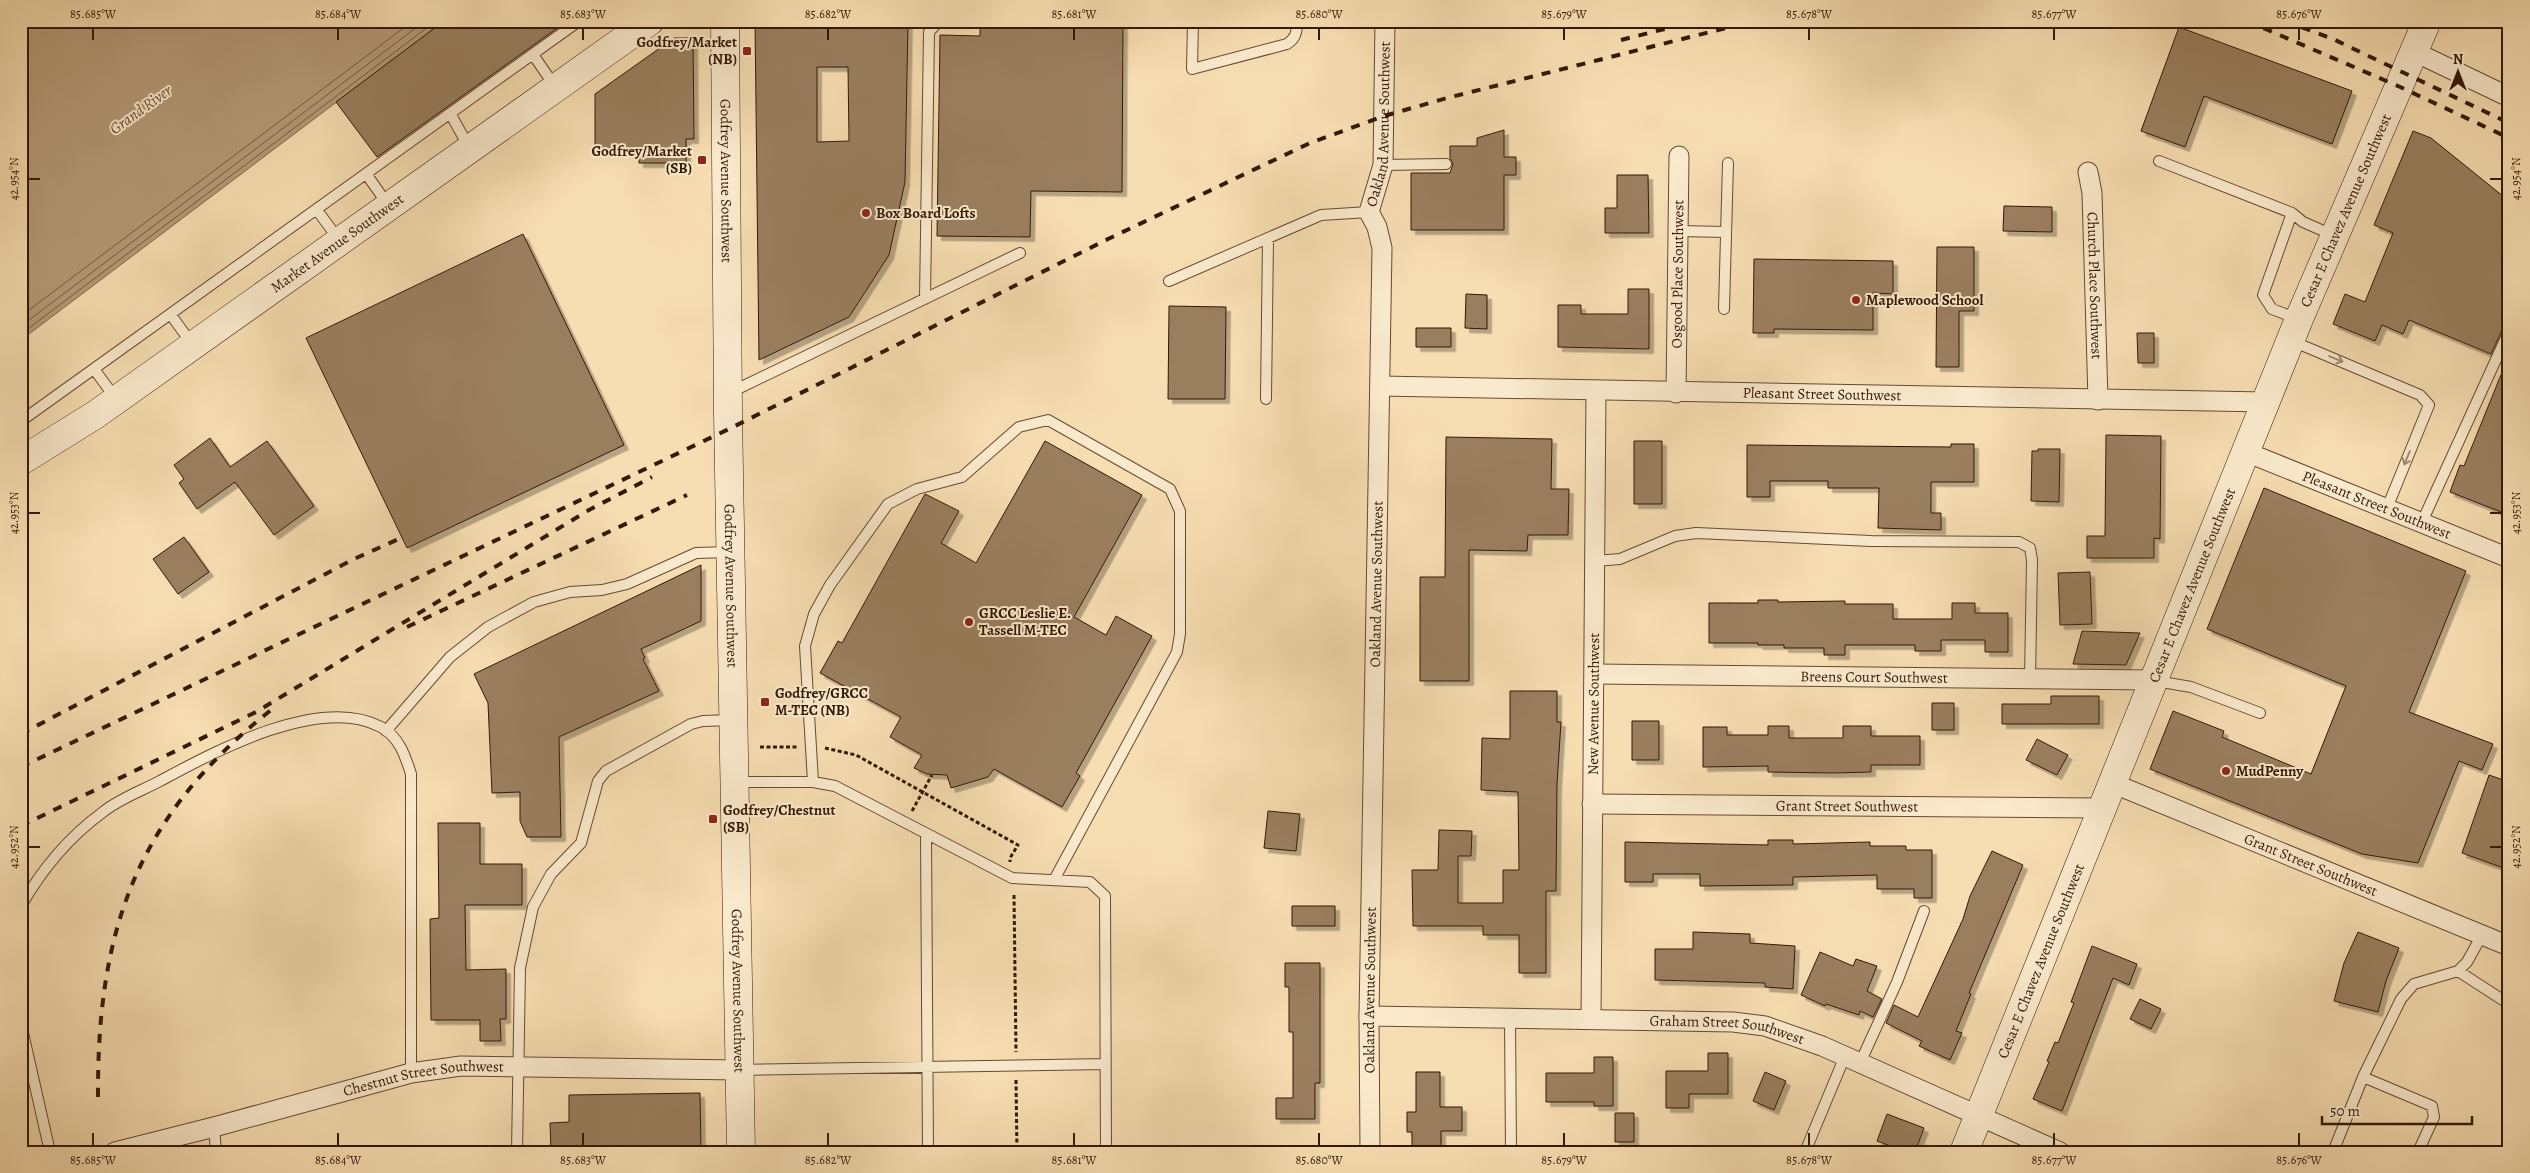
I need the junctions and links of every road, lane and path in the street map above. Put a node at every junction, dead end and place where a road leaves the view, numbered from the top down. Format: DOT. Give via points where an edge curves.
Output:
graph roads {
  1 [pos="579,21"];
  2 [pos="650,21"];
  3 [pos="724,21"];
  4 [pos="939,21"];
  5 [pos="1193,21"];
  6 [pos="1297,21"];
  7 [pos="1385,21"];
  8 [pos="2427,21"];
  9 [pos="2415,52"];
  10 [pos="534,56"];
  11 [pos="556,88"];
  12 [pos="2509,97"];
  13 [pos="451,115"];
  14 [pos="470,149"];
  15 [pos="1679,156"];
  16 [pos="2159,161"];
  17 [pos="1728,163"];
  18 [pos="1446,164"];
  19 [pos="1383,165"];
  20 [pos="2088,172"];
  21 [pos="367,175"];
  22 [pos="389,206"];
  23 [pos="317,210"];
  24 [pos="1369,212"];
  25 [pos="2292,212"];
  26 [pos="1678,231"];
  27 [pos="1726,232"];
  28 [pos="2335,236"];
  29 [pos="1268,238"];
  30 [pos="340,242"];
  31 [pos="1020,253"];
  32 [pos="1169,281"];
  33 [pos="925,299"];
  34 [pos="1724,309"];
  35 [pos="171,315"];
  36 [pos="2295,330"];
  37 [pos="2509,331"];
  38 [pos="193,346"];
  39 [pos="94,369"];
  40 [pos="1380,386"];
  41 [pos="1596,390"];
  42 [pos="1676,393"];
  43 [pos="728,394"];
  44 [pos="1266,399"];
  45 [pos="117,400"];
  46 [pos="2098,400"];
  47 [pos="2266,402"];
  48 [pos="21,421"];
  49 [pos="2246,452"];
  50 [pos="21,461"];
  51 [pos="2387,508"];
  52 [pos="2422,522"];
  53 [pos="731,552"];
  54 [pos="2509,558"];
  55 [pos="1595,561"];
  56 [pos="1595,674"];
  57 [pos="2030,680"];
  58 [pos="2152,680"];
  59 [pos="2260,713"];
  60 [pos="734,720"];
  61 [pos="386,731"];
  62 [pos="760,747"];
  63 [pos="800,747"];
  64 [pos="824,748"];
  65 [pos="932,775"];
  66 [pos="734,782"];
  67 [pos="812,782"];
  68 [pos="2112,783"];
  69 [pos="922,793"];
  70 [pos="1592,804"];
  71 [pos="2102,808"];
  72 [pos="905,822"];
  73 [pos="926,835"];
  74 [pos="1011,866"];
  75 [pos="1054,880"];
  76 [pos="1014,895"];
  77 [pos="21,906"];
  78 [pos="1924,911"];
  79 [pos="2482,935"];
  80 [pos="2509,946"];
  81 [pos="2458,971"];
  82 [pos="2509,1004"];
  83 [pos="1369,1016"];
  84 [pos="1510,1018"];
  85 [pos="1592,1019"];
  86 [pos="21,1024"];
  87 [pos="1016,1044"];
  88 [pos="1852,1060"];
  89 [pos="1106,1064"];
  90 [pos="520,1067"];
  91 [pos="928,1068"];
  92 [pos="738,1070"];
  93 [pos="411,1073"];
  94 [pos="2363,1077"];
  95 [pos="1016,1087"];
  96 [pos="1978,1117"];
  97 [pos="214,1128"];
  98 [pos="50,1152"];
  99 [pos="115,1152"];
  100 [pos="216,1152"];
  101 [pos="518,1152"];
  102 [pos="741,1152"];
  103 [pos="928,1152"];
  104 [pos="1017,1152"];
  105 [pos="1106,1152"];
  106 [pos="1370,1152"];
  107 [pos="1510,1152"];
  108 [pos="1805,1152"];
  109 [pos="1964,1152"];
  110 [pos="2060,1152"];
  111 [pos="2333,1152"];
  112 [pos="2418,1152"];
  1 -- 10 [label="lane"];
  2 -- 11 [label="main road, Market Avenue Southwest"];
  3 -- 43 [label="main road, Godfrey Avenue Southwest"];
  4 -- 33 [label="lane" via="929,32"];
  5 -- 6 [label="lane" via="1192,69 1287,44 1297,32"];
  7 -- 19 [label="street, Oakland Avenue Southwest"];
  8 -- 9 [label="main road, Cesar E Chavez Avenue Southwest"];
  9 -- 12 [label="street"];
  9 -- 28 [label="main road, Cesar E Chavez Avenue Southwest"];
  10 -- 11 [label="lane"];
  10 -- 13 [label="lane"];
  11 -- 14 [label="main road, Market Avenue Southwest"];
  13 -- 14 [label="lane"];
  13 -- 21 [label="lane"];
  14 -- 22 [label="main road, Market Avenue Southwest"];
  15 -- 26 [label="street, Osgood Place Southwest"];
  16 -- 25 [label="lane"];
  17 -- 27 [label="lane"];
  18 -- 19 [label="lane"];
  19 -- 24 [label="street, Oakland Avenue Southwest"];
  20 -- 46 [label="street, Church Place Southwest" via="2092,193"];
  21 -- 22 [label="lane"];
  21 -- 23 [label="lane"];
  22 -- 30 [label="main road, Market Avenue Southwest"];
  23 -- 30 [label="lane"];
  23 -- 35 [label="lane"];
  24 -- 29 [label="lane" via="1321,215"];
  24 -- 40 [label="street, Oakland Avenue Southwest" via="1377,226 1382,248"];
  25 -- 28 [label="lane" via="2304,222"];
  25 -- 36 [label="lane" via="2262,295"];
  26 -- 27 [label="lane"];
  26 -- 42 [label="street, Osgood Place Southwest"];
  27 -- 34 [label="lane"];
  28 -- 36 [label="main road, Cesar E Chavez Avenue Southwest"];
  29 -- 32 [label="lane"];
  29 -- 44 [label="lane"];
  30 -- 38 [label="main road, Market Avenue Southwest"];
  31 -- 33 [label="lane"];
  33 -- 43 [label="lane"];
  35 -- 38 [label="lane"];
  35 -- 39 [label="lane"];
  36 -- 47 [label="main road, Cesar E Chavez Avenue Southwest"];
  36 -- 51 [label="lane, one-way" via="2420,395 2430,405"];
  37 -- 52 [label="lane"];
  38 -- 45 [label="main road, Market Avenue Southwest"];
  39 -- 45 [label="lane"];
  39 -- 48 [label="lane"];
  40 -- 41 [label="street, Pleasant Street Southwest"];
  40 -- 83 [label="street, Oakland Avenue Southwest"];
  41 -- 42 [label="street, Pleasant Street Southwest"];
  41 -- 55 [label="street, New Avenue Southwest"];
  42 -- 46 [label="street, Pleasant Street Southwest"];
  43 -- 53 [label="main road, Godfrey Avenue Southwest"];
  45 -- 50 [label="main road, Market Avenue Southwest"];
  46 -- 47 [label="street, Pleasant Street Southwest"];
  47 -- 49 [label="main road, Cesar E Chavez Avenue Southwest"];
  49 -- 51 [label="street, Pleasant Street Southwest"];
  49 -- 58 [label="main road, Cesar E Chavez Avenue Southwest"];
  51 -- 52 [label="street, Pleasant Street Southwest"];
  52 -- 54 [label="street, Pleasant Street Southwest"];
  53 -- 60 [label="main road, Godfrey Avenue Southwest"];
  53 -- 61 [label="lane" via="696,553 627,584 570,592 534,602 488,627 450,657"];
  55 -- 56 [label="street, New Avenue Southwest"];
  55 -- 57 [label="lane" via="1620,559 1674,536 1696,533 2019,542 2030,548 2032,560"];
  56 -- 57 [label="street, Breens Court Southwest"];
  56 -- 70 [label="street, New Avenue Southwest"];
  57 -- 58 [label="street, Breens Court Southwest"];
  58 -- 59 [label="lane" via="2191,687"];
  58 -- 68 [label="main road, Cesar E Chavez Avenue Southwest"];
  60 -- 66 [label="main road, Godfrey Avenue Southwest"];
  60 -- 90 [label="lane" via="691,724 606,771 598,781 581,844 550,874 533,907 520,968"];
  61 -- 77 [label="lane" via="356,719 324,719 273,727 230,745 103,811 58,851"];
  61 -- 93 [label="lane" via="404,752 411,774"];
  62 -- 63 [label="path"];
  64 -- 69 [label="path" via="856,755"];
  65 -- 69 [label="path"];
  66 -- 67 [label="lane"];
  66 -- 92 [label="main road, Godfrey Avenue Southwest"];
  67 -- 72 [label="lane" via="854,794"];
  67 -- 75 [label="lane" via="805,646 814,614 830,584 888,504 917,489 962,478 1019,427 1048,420 1170,490 1180,511 1180,634 1177,652"];
  68 -- 71 [label="main road, Cesar E Chavez Avenue Southwest"];
  68 -- 79 [label="street, Grant Street Southwest"];
  69 -- 72 [label="path"];
  69 -- 74 [label="path" via="1018,846 1010,858"];
  70 -- 71 [label="street, Grant Street Southwest"];
  70 -- 85 [label="street, New Avenue Southwest"];
  71 -- 96 [label="main road, Cesar E Chavez Avenue Southwest"];
  72 -- 73 [label="lane"];
  73 -- 75 [label="lane" via="1012,878"];
  73 -- 91 [label="lane"];
  75 -- 89 [label="lane" via="1090,882 1105,896"];
  76 -- 87 [label="path"];
  78 -- 88 [label="lane" via="1897,982"];
  79 -- 80 [label="street, Grant Street Southwest"];
  79 -- 81 [label="lane"];
  81 -- 82 [label="lane"];
  81 -- 94 [label="lane" via="2414,984 2400,999"];
  83 -- 84 [label="street, Graham Street Southwest"];
  83 -- 106 [label="street, Oakland Avenue Southwest"];
  84 -- 85 [label="street, Graham Street Southwest"];
  84 -- 107 [label="lane"];
  85 -- 88 [label="street, Graham Street Southwest" via="1733,1022 1765,1026"];
  86 -- 98 [label="lane"];
  88 -- 96 [label="street, Graham Street Southwest"];
  88 -- 108 [label="lane"];
  89 -- 91 [label="lane"];
  89 -- 105 [label="lane"];
  90 -- 92 [label="street, Chestnut Street Southwest"];
  90 -- 93 [label="street, Chestnut Street Southwest" via="461,1066"];
  90 -- 101 [label="lane"];
  91 -- 92 [label="lane"];
  91 -- 103 [label="lane"];
  92 -- 102 [label="main road, Godfrey Avenue Southwest"];
  93 -- 97 [label="street, Chestnut Street Southwest"];
  94 -- 111 [label="lane"];
  94 -- 112 [label="lane" via="2432,1106 2434,1117"];
  95 -- 104 [label="path"];
  96 -- 109 [label="main road, Cesar E Chavez Avenue Southwest"];
  96 -- 110 [label="street, Graham Street Southwest"];
  97 -- 99 [label="street, Chestnut Street Southwest"];
  97 -- 100 [label="lane"];
}
